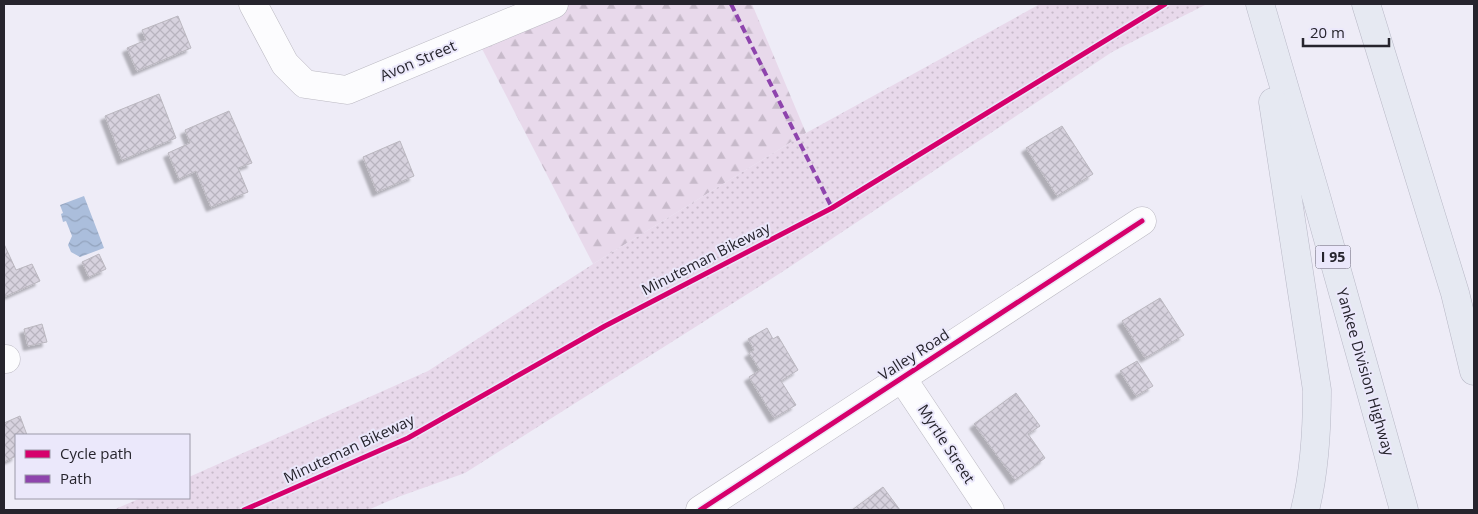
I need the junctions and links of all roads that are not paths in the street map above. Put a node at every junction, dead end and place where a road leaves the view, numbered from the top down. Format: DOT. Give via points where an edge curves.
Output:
graph roads {
  1 [pos="253,4"];
  2 [pos="554,4"];
  3 [pos="1259,4"];
  4 [pos="1366,4"];
  5 [pos="1142,222"];
  6 [pos="1470,345"];
  7 [pos="1474,371"];
  8 [pos="902,378"];
  9 [pos="700,510"];
  10 [pos="990,510"];
  11 [pos="1305,510"];
  12 [pos="1404,510"];
  1 -- 2 [label="street, Avon Street" via="284,64 305,84 346,90"];
  3 -- 11 [label="highway" via="1317,390 1317,432 1312,482"];
  3 -- 12 [label="highway, Yankee Division Highway / I 95"];
  4 -- 6 [label="highway"];
  5 -- 8 [label="street, Valley Road"];
  6 -- 7 [label="highway"];
  8 -- 9 [label="street, Valley Road"];
  8 -- 10 [label="street, Myrtle Street"];
}
